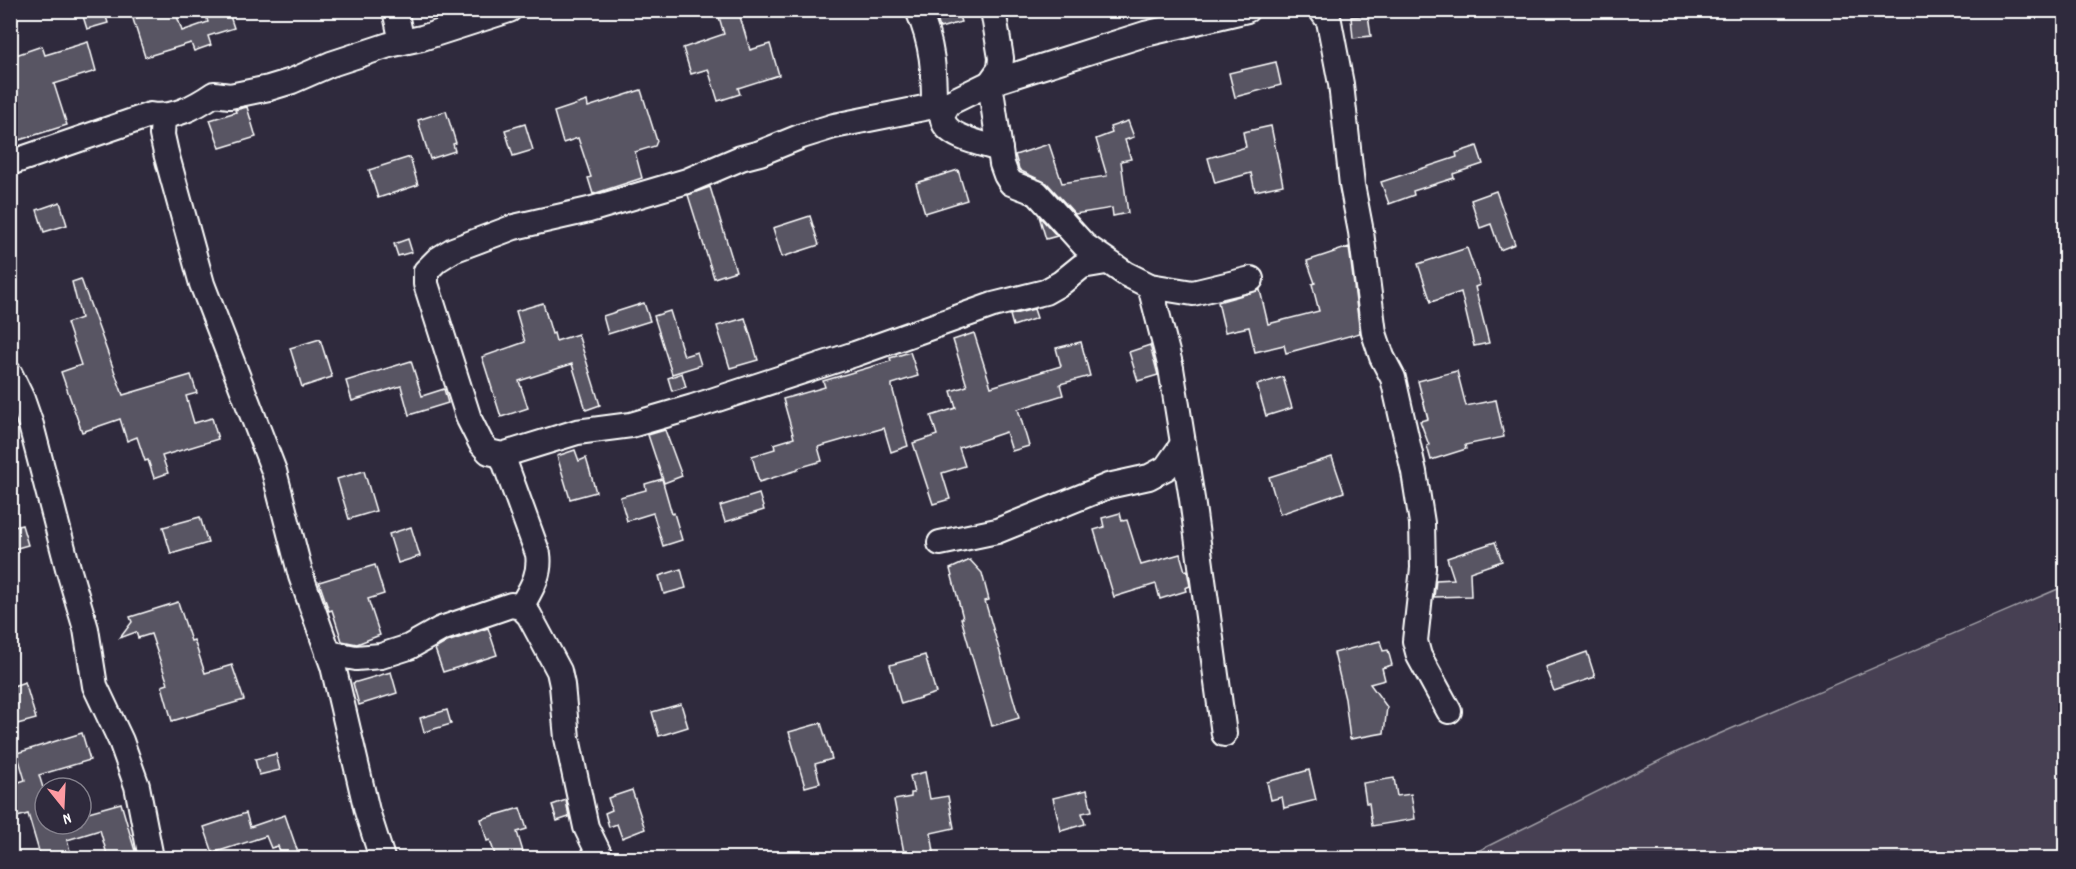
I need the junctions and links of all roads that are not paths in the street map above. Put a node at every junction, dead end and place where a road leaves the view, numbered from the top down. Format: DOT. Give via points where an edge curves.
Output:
graph roads {
  1 [pos="395,10"];
  2 [pos="510,10"];
  3 [pos="918,10"];
  4 [pos="993,10"];
  5 [pos="1321,10"];
  6 [pos="1234,12"];
  7 [pos="402,42"];
  8 [pos="990,83"];
  9 [pos="942,105"];
  10 [pos="163,117"];
  11 [pos="1000,149"];
  12 [pos="10,163"];
  13 [pos="1083,256"];
  14 [pos="1251,279"];
  15 [pos="1150,286"];
  16 [pos="10,374"];
  17 [pos="1183,444"];
  18 [pos="502,455"];
  19 [pos="940,543"];
  20 [pos="521,607"];
  21 [pos="328,653"];
  22 [pos="1449,711"];
  23 [pos="1224,734"];
  24 [pos="151,858"];
  25 [pos="382,858"];
  26 [pos="601,858"];
  1 -- 7 [label="street"];
  2 -- 7 [label="street"];
  3 -- 9 [label="street" via="926,28"];
  4 -- 8 [label="street" via="1001,58 1000,69"];
  5 -- 22 [label="street" via="1329,21 1341,84 1374,333 1393,378 1414,472 1423,568 1415,641"];
  6 -- 8 [label="street" via="1145,34"];
  7 -- 10 [label="street" via="269,88 230,96 214,94 193,108"];
  8 -- 9 [label="street"];
  8 -- 11 [label="street"];
  9 -- 11 [label="street" via="946,128 953,134"];
  9 -- 18 [label="street" via="802,136 687,181 514,227 437,260 426,271 426,284 469,419 489,452"];
  10 -- 12 [label="street" via="150,116"];
  10 -- 21 [label="street" via="166,153 202,284 274,471 301,576"];
  11 -- 13 [label="street" via="1011,183 1037,193"];
  13 -- 15 [label="street" via="1106,262"];
  13 -- 18 [label="street" via="1061,283 1045,292 993,305 631,425 577,432"];
  14 -- 15 [label="street" via="1193,294"];
  15 -- 17 [label="street" via="1171,368"];
  16 -- 24 [label="street" via="31,425 86,629 95,686 137,786"];
  17 -- 19 [label="street" via="1166,468 1149,477 1108,486 997,531"];
  17 -- 23 [label="street"];
  18 -- 20 [label="street" via="540,567"];
  20 -- 21 [label="street" via="511,606 441,629 409,647 381,656 356,658"];
  20 -- 26 [label="street" via="559,671 567,738 586,827"];
  21 -- 25 [label="street"];
}
